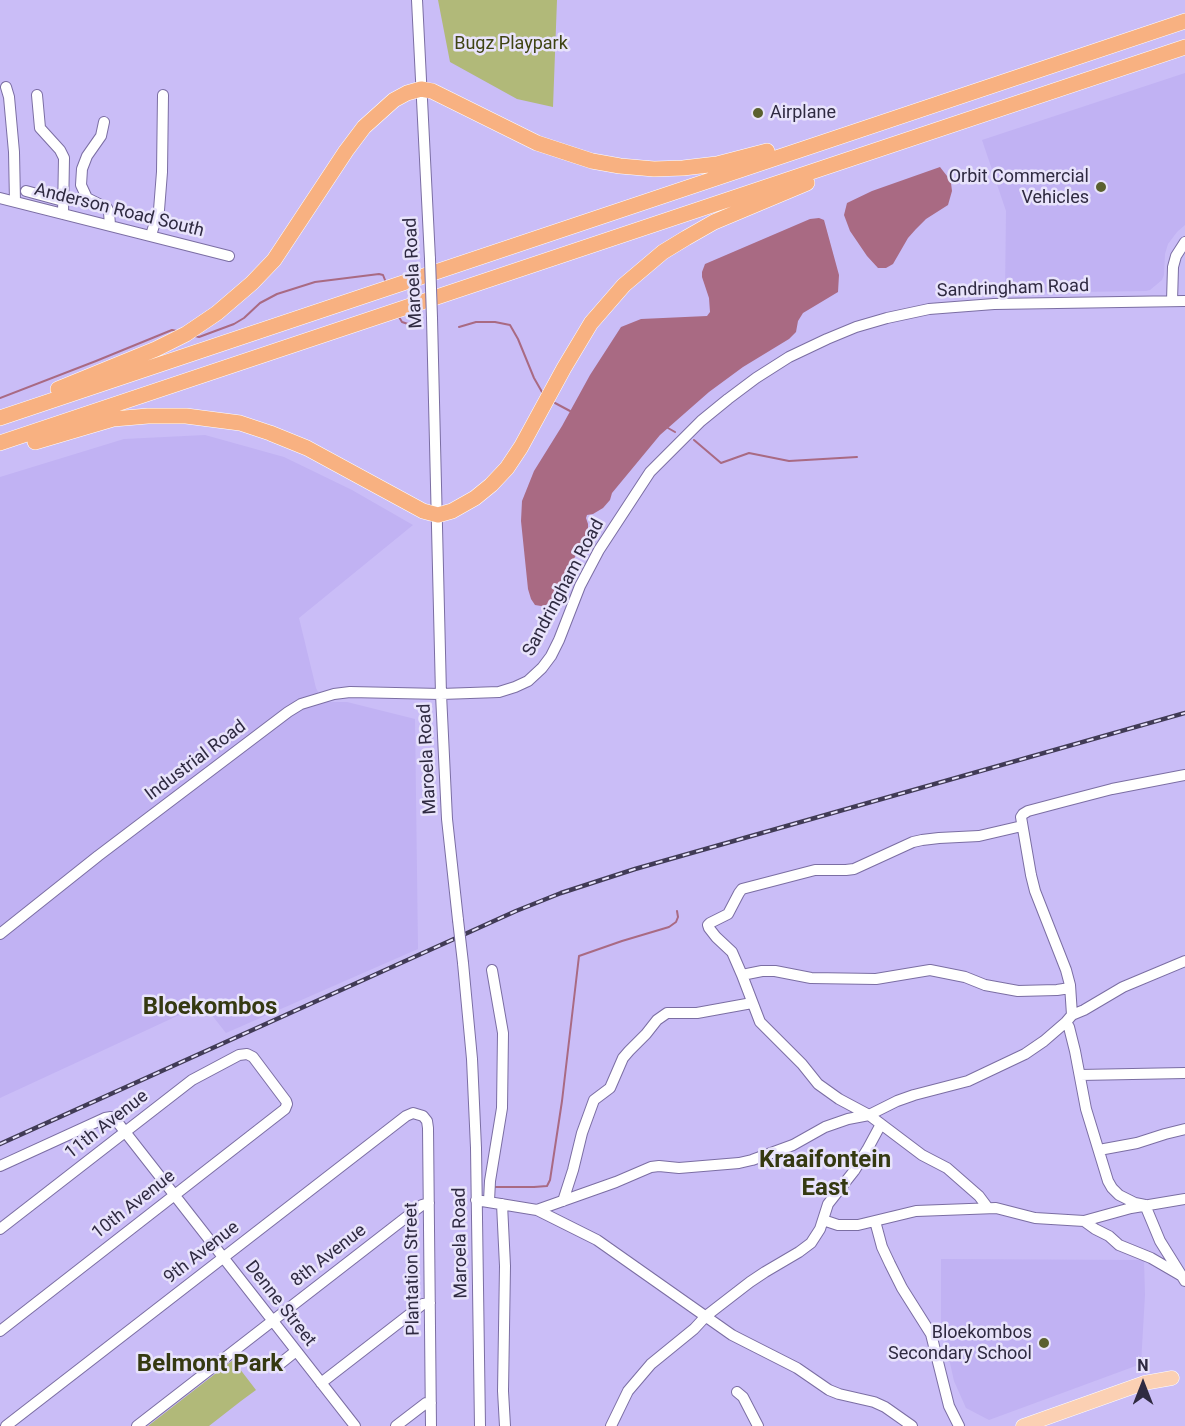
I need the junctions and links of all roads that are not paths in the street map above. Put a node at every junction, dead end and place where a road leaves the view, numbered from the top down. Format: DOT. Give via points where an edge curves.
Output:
graph roads {
  1 [pos="417,0"];
  2 [pos="1185,21"];
  3 [pos="1185,46"];
  4 [pos="6,87"];
  5 [pos="422,89"];
  6 [pos="980,90"];
  7 [pos="37,95"];
  8 [pos="163,95"];
  9 [pos="974,117"];
  10 [pos="104,122"];
  11 [pos="26,191"];
  12 [pos="0,198"];
  13 [pos="63,201"];
  14 [pos="15,202"];
  15 [pos="63,214"];
  16 [pos="110,225"];
  17 [pos="151,235"];
  18 [pos="1185,243"];
  19 [pos="230,256"];
  20 [pos="1172,301"];
  21 [pos="1185,301"];
  22 [pos="0,413"];
  23 [pos="0,418"];
  24 [pos="0,443"];
  25 [pos="0,452"];
  26 [pos="438,515"];
  27 [pos="441,694"];
  28 [pos="1185,775"];
  29 [pos="1022,826"];
  30 [pos="0,934"];
  31 [pos="1185,961"];
  32 [pos="492,970"];
  33 [pos="742,975"];
  34 [pos="1070,988"];
  35 [pos="752,1003"];
  36 [pos="1069,1018"];
  37 [pos="1185,1073"];
  38 [pos="1080,1075"];
  39 [pos="287,1104"];
  40 [pos="420,1114"];
  41 [pos="869,1115"];
  42 [pos="881,1124"];
  43 [pos="1185,1129"];
  44 [pos="125,1132"];
  45 [pos="1099,1150"];
  46 [pos="0,1166"];
  47 [pos="175,1195"];
  48 [pos="1185,1199"];
  49 [pos="476,1200"];
  50 [pos="489,1201"];
  51 [pos="563,1201"];
  52 [pos="429,1203"];
  53 [pos="502,1204"];
  54 [pos="1145,1205"];
  55 [pos="988,1208"];
  56 [pos="537,1210"];
  57 [pos="823,1220"];
  58 [pos="875,1221"];
  59 [pos="1084,1221"];
  60 [pos="0,1229"];
  61 [pos="223,1257"];
  62 [pos="1184,1278"];
  63 [pos="430,1303"];
  64 [pos="706,1316"];
  65 [pos="272,1321"];
  66 [pos="0,1331"];
  67 [pos="297,1351"];
  68 [pos="281,1363"];
  69 [pos="1178,1376"];
  70 [pos="321,1383"];
  71 [pos="737,1392"];
  72 [pos="431,1403"];
  73 [pos="6,1426"];
  74 [pos="137,1426"];
  75 [pos="355,1426"];
  76 [pos="396,1426"];
  77 [pos="431,1426"];
  78 [pos="480,1426"];
  79 [pos="505,1426"];
  80 [pos="611,1426"];
  81 [pos="758,1426"];
  82 [pos="912,1426"];
  83 [pos="960,1426"];
  84 [pos="1023,1426"];
  85 [pos="1046,1426"];
  1 -- 5 [label="street, Maroela Road"];
  2 -- 6 [label="highway"];
  3 -- 9 [label="highway"];
  4 -- 14 [label="street"];
  5 -- 6 [label="highway" via="537,143 592,161 654,169 717,164"];
  5 -- 22 [label="highway" via="394,100 364,127 274,260 217,313 156,348"];
  5 -- 26 [label="street, Maroela Road, bridge"];
  6 -- 23 [label="highway"];
  7 -- 13 [label="street" via="40,128 64,158"];
  8 -- 17 [label="street" via="162,172 158,215"];
  9 -- 24 [label="highway"];
  9 -- 26 [label="highway" via="714,222 663,252 624,285 591,323 507,468 475,498 452,512"];
  10 -- 16 [label="street" via="101,136 82,169 81,185 87,198 108,210"];
  11 -- 13 [label="street"];
  12 -- 14 [label="street, Anderson Road South"];
  13 -- 15 [label="street"];
  14 -- 15 [label="street, Anderson Road South"];
  15 -- 16 [label="street, Anderson Road South"];
  16 -- 17 [label="street, Anderson Road South"];
  17 -- 19 [label="street, Anderson Road South"];
  18 -- 20 [label="street" via="1173,267"];
  20 -- 21 [label="street, Sandringham Road"];
  20 -- 27 [label="street, Sandringham Road" via="973,304 929,309 866,324 799,352 728,399 650,472 599,550 559,640 542,668 528,681 500,692"];
  25 -- 26 [label="highway" via="113,419 186,416 240,423 307,447 413,507"];
  26 -- 27 [label="street, Maroela Road"];
  27 -- 30 [label="street, Industrial Road" via="334,694 294,708"];
  27 -- 49 [label="street, Maroela Road, bridge" via="447,819 473,1082"];
  28 -- 29 [label="street" via="1028,811 1021,817"];
  29 -- 33 [label="street" via="979,836 913,842 854,869 815,870 742,889 728,914 708,925 732,952"];
  29 -- 34 [label="street" via="1035,891"];
  31 -- 36 [label="street" via="1123,987"];
  32 -- 50 [label="street" via="503,1033 502,1108"];
  33 -- 34 [label="street" via="775,971 811,978 876,979 930,970 1018,991"];
  33 -- 35 [label="street"];
  34 -- 36 [label="street"];
  35 -- 41 [label="street" via="764,1028 818,1084"];
  35 -- 51 [label="street" via="697,1013 667,1013 657,1020 623,1058 610,1088 594,1100"];
  36 -- 38 [label="street"];
  36 -- 41 [label="street" via="1044,1041 998,1068 968,1081 897,1101"];
  37 -- 38 [label="street"];
  38 -- 45 [label="street"];
  39 -- 44 [label="street, 11th Avenue" via="253,1058 239,1055 192,1080"];
  39 -- 47 [label="street, 10th Avenue"];
  40 -- 52 [label="street, Plantation Street" via="428,1125"];
  40 -- 61 [label="street, 9th Avenue" via="406,1116"];
  41 -- 42 [label="street"];
  41 -- 51 [label="street" via="825,1126 793,1145 752,1160 651,1167"];
  42 -- 55 [label="street" via="946,1168"];
  42 -- 57 [label="street" via="854,1171 828,1204"];
  43 -- 45 [label="street"];
  44 -- 46 [label="street, Denne Street" via="113,1118 105,1118"];
  44 -- 47 [label="street, Denne Street"];
  44 -- 60 [label="street, 11th Avenue"];
  45 -- 54 [label="street" via="1112,1188 1127,1200"];
  47 -- 61 [label="street, Denne Street"];
  47 -- 66 [label="street, 10th Avenue"];
  48 -- 54 [label="street"];
  49 -- 50 [label="street"];
  49 -- 78 [label="street, Maroela Road"];
  50 -- 53 [label="street"];
  51 -- 56 [label="street"];
  52 -- 63 [label="street, Plantation Street"];
  52 -- 65 [label="street, 8th Avenue" via="422,1204"];
  53 -- 56 [label="street"];
  53 -- 79 [label="street"];
  54 -- 59 [label="street"];
  54 -- 62 [label="street" via="1160,1241"];
  55 -- 58 [label="street" via="916,1211"];
  55 -- 59 [label="street" via="1035,1218"];
  56 -- 64 [label="street" via="608,1246"];
  57 -- 58 [label="street" via="846,1226"];
  57 -- 64 [label="street" via="811,1243"];
  58 -- 83 [label="street" via="898,1280 931,1334 949,1406"];
  59 -- 62 [label="street" via="1119,1245"];
  61 -- 65 [label="street, Denne Street"];
  61 -- 73 [label="street, 9th Avenue"];
  63 -- 70 [label="street" via="423,1304"];
  63 -- 72 [label="street, Plantation Street"];
  64 -- 80 [label="street" via="635,1382"];
  64 -- 82 [label="street" via="829,1390 874,1402"];
  65 -- 67 [label="street, Denne Street"];
  65 -- 74 [label="street, 8th Avenue"];
  67 -- 68 [label="street"];
  67 -- 70 [label="street, Denne Street"];
  69 -- 84 [label="main road" via="1134,1387"];
  69 -- 85 [label="main road" via="1147,1391"];
  70 -- 75 [label="street, Denne Street"];
  71 -- 81 [label="street"];
  72 -- 76 [label="street"];
  72 -- 77 [label="street, Plantation Street"];
}
